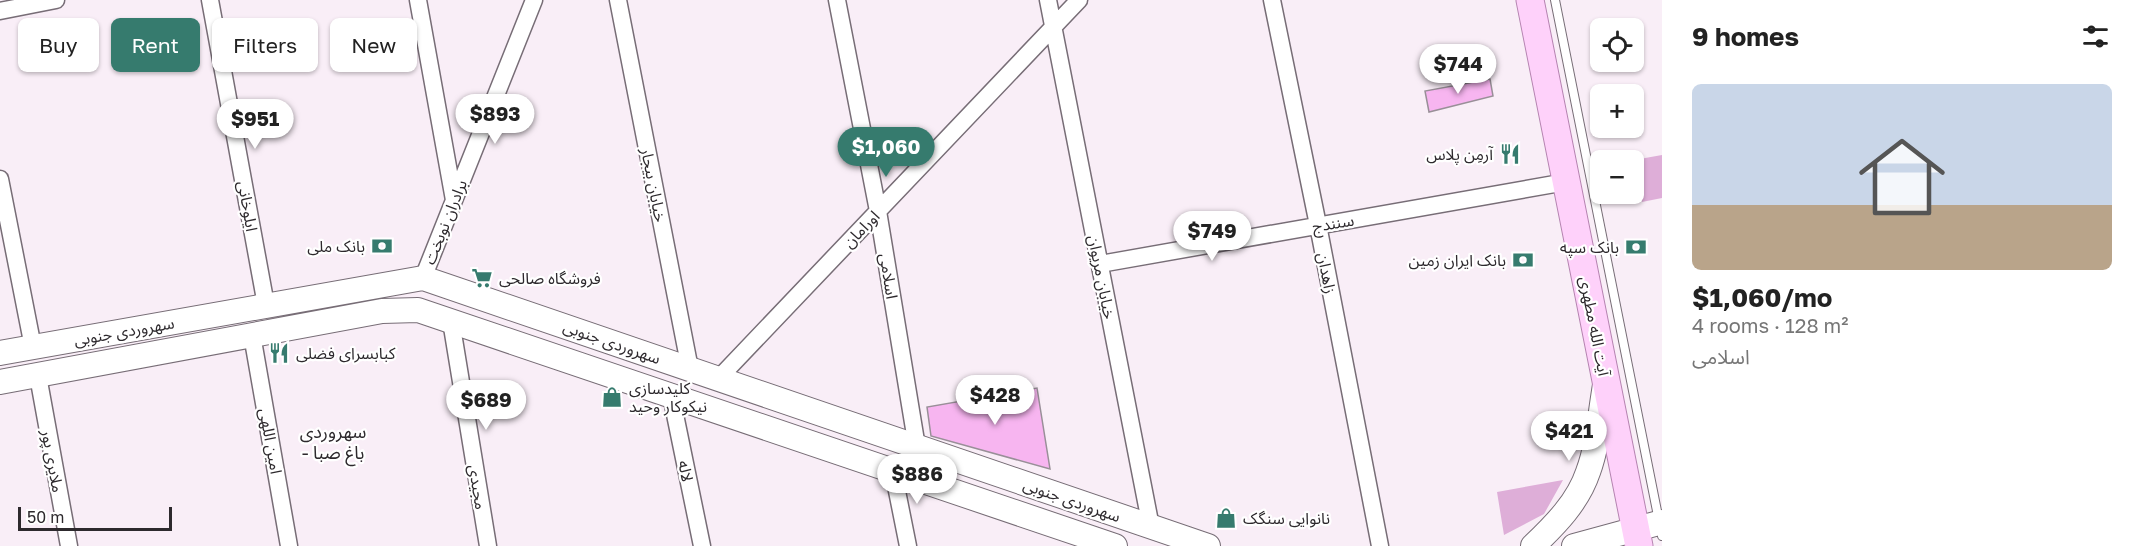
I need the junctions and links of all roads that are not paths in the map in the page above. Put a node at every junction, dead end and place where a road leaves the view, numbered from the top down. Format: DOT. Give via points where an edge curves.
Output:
graph roads {
  1 [pos="56,0"];
  2 [pos="210,0"];
  3 [pos="418,0"];
  4 [pos="534,0"];
  5 [pos="618,0"];
  6 [pos="837,0"];
  7 [pos="1048,0"];
  8 [pos="1079,0"];
  9 [pos="1272,0"];
  10 [pos="1530,0"];
  11 [pos="1555,0"];
  12 [pos="0,11"];
  13 [pos="1054,27"];
  14 [pos="0,179"];
  15 [pos="1566,182"];
  16 [pos="454,200"];
  17 [pos="878,211"];
  18 [pos="1318,225"];
  19 [pos="1100,264"];
  20 [pos="423,278"];
  21 [pos="266,305"];
  22 [pos="451,321"];
  23 [pos="252,335"];
  24 [pos="33,347"];
  25 [pos="0,353"];
  26 [pos="690,369"];
  27 [pos="38,376"];
  28 [pos="718,379"];
  29 [pos="1606,380"];
  30 [pos="0,382"];
  31 [pos="670,395"];
  32 [pos="917,447"];
  33 [pos="893,471"];
  34 [pos="1652,531"];
  35 [pos="1147,536"];
  36 [pos="69,546"];
  37 [pos="289,546"];
  38 [pos="488,546"];
  39 [pos="702,546"];
  40 [pos="908,546"];
  41 [pos="1115,546"];
  42 [pos="1208,546"];
  43 [pos="1380,546"];
  44 [pos="1533,546"];
  45 [pos="1574,546"];
  1 -- 12 [label="street"];
  2 -- 21 [label="street, ایلوخانی"];
  3 -- 16 [label="street"];
  4 -- 16 [label="street, برادران نوبخت"];
  5 -- 26 [label="street, خیابان بیجار"];
  6 -- 17 [label="street, اسلامی"];
  7 -- 13 [label="street, خیابان مریوان"];
  8 -- 13 [label="street, اورامان"];
  9 -- 18 [label="street, زاهدان"];
  10 -- 15 [label="main road, آیت الله مطهری"];
  11 -- 34 [label="lane"];
  13 -- 17 [label="street, اورامان"];
  13 -- 19 [label="street, خیابان مریوان"];
  14 -- 24 [label="street"];
  15 -- 18 [label="street, سنندج"];
  15 -- 29 [label="main road, آیت الله مطهری"];
  16 -- 20 [label="street, برادران نوبخت"];
  17 -- 28 [label="street, اورامان"];
  17 -- 32 [label="street, اسلامی"];
  18 -- 19 [label="street, سنندج"];
  18 -- 43 [label="street, زاهدان"];
  19 -- 35 [label="street, خیابان مریوان"];
  20 -- 21 [label="main road, سهروردی جنوبی"];
  20 -- 26 [label="main road, سهروردی جنوبی"];
  21 -- 24 [label="main road, سهروردی جنوبی"];
  22 -- 23 [label="main road, سهروردی جنوبی" via="418,310 382,311"];
  22 -- 31 [label="main road, سهروردی جنوبی"];
  22 -- 38 [label="street, مجیدی"];
  23 -- 27 [label="main road, سهروردی جنوبی"];
  23 -- 37 [label="street, امین اللهی"];
  24 -- 25 [label="main road, سهروردی جنوبی"];
  24 -- 27 [label="main road"];
  26 -- 28 [label="main road, سهروردی جنوبی"];
  27 -- 30 [label="main road, سهروردی جنوبی"];
  27 -- 36 [label="street, ملایری پور"];
  28 -- 32 [label="main road, سهروردی جنوبی"];
  29 -- 34 [label="main road, آیت الله مطهری"];
  29 -- 44 [label="main road" via="1588,474 1572,503"];
  31 -- 33 [label="main road, سهروردی جنوبی"];
  31 -- 39 [label="street, لاله"];
  32 -- 35 [label="main road, سهروردی جنوبی"];
  33 -- 40 [label="street"];
  33 -- 41 [label="main road, سهروردی جنوبی"];
  34 -- 45 [label="main road"];
  35 -- 42 [label="main road, سهروردی جنوبی"];
}
